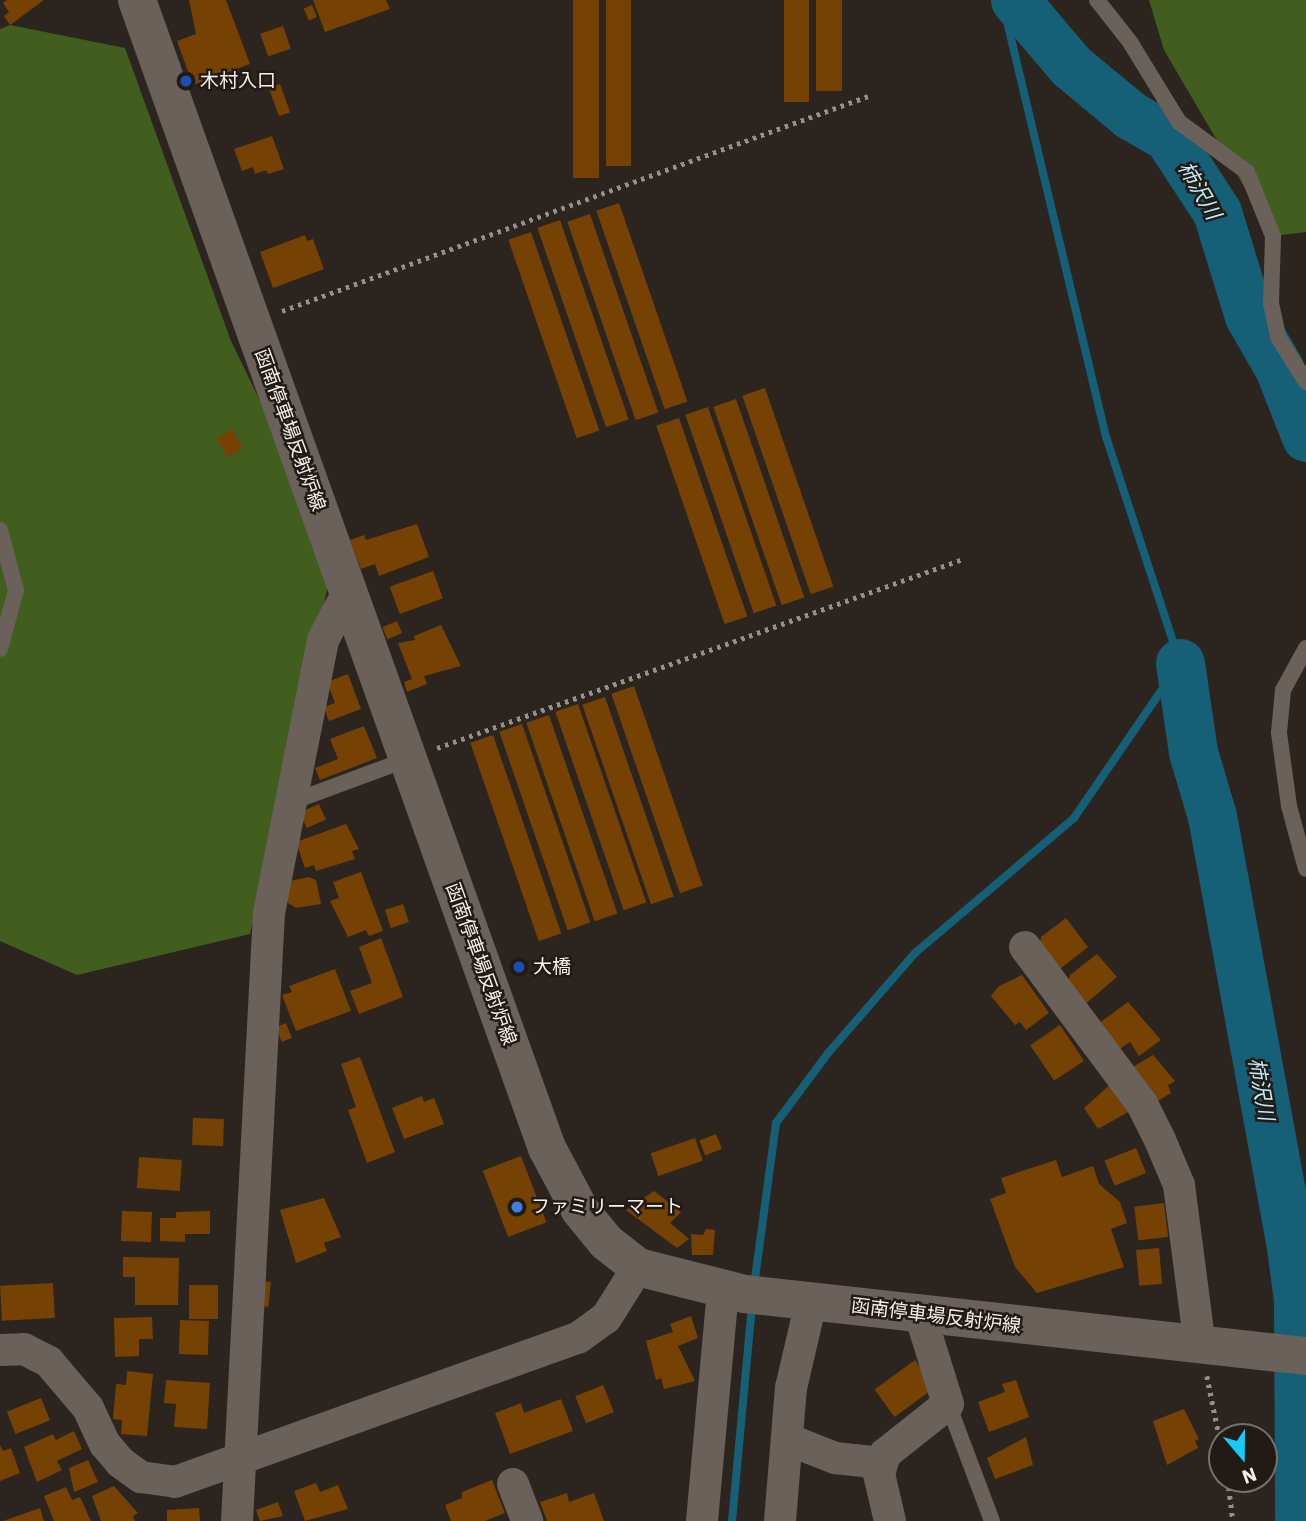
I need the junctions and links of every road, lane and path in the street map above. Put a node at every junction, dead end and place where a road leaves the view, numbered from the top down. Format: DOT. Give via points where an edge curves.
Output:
graph roads {
  1 [pos="138,0"];
  2 [pos="1097,0"];
  3 [pos="868,96"];
  4 [pos="252,322"];
  5 [pos="1306,382"];
  6 [pos="0,530"];
  7 [pos="963,559"];
  8 [pos="348,592"];
  9 [pos="1306,648"];
  10 [pos="0,649"];
  11 [pos="408,759"];
  12 [pos="289,803"];
  13 [pos="1306,869"];
  14 [pos="1025,947"];
  15 [pos="638,1267"];
  16 [pos="734,1292"];
  17 [pos="806,1301"];
  18 [pos="920,1314"];
  19 [pos="1212,1347"];
  20 [pos="0,1350"];
  21 [pos="1306,1356"];
  22 [pos="948,1404"];
  23 [pos="1219,1423"];
  24 [pos="787,1439"];
  25 [pos="240,1462"];
  26 [pos="882,1463"];
  27 [pos="513,1484"];
  28 [pos="1230,1493"];
  29 [pos="237,1521"];
  30 [pos="527,1521"];
  31 [pos="702,1521"];
  32 [pos="780,1521"];
  33 [pos="890,1521"];
  34 [pos="992,1521"];
  35 [pos="1233,1521"];
  1 -- 4 [label="main road, 函南停車場反射炉線"];
  2 -- 5 [label="lane" via="1130,42 1179,121 1247,172 1273,236 1271,303 1278,337"];
  3 -- 4 [label="path"];
  4 -- 8 [label="main road, 函南停車場反射炉線"];
  6 -- 10 [label="lane" via="16,590"];
  7 -- 11 [label="path"];
  8 -- 11 [label="main road, 函南停車場反射炉線"];
  8 -- 12 [label="street" via="323,640"];
  9 -- 13 [label="lane" via="1283,690 1279,733 1289,806"];
  11 -- 12 [label="lane"];
  11 -- 15 [label="main road, 函南停車場反射炉線" via="547,1148 580,1210 606,1242"];
  12 -- 25 [label="street" via="265,955"];
  14 -- 19 [label="street" via="1142,1104 1165,1151 1179,1185"];
  15 -- 16 [label="main road, 函南停車場反射炉線"];
  15 -- 25 [label="street" via="606,1318 578,1338"];
  16 -- 17 [label="main road, 函南停車場反射炉線"];
  16 -- 31 [label="street"];
  17 -- 18 [label="main road, 函南停車場反射炉線"];
  17 -- 24 [label="street"];
  18 -- 19 [label="main road, 函南停車場反射炉線"];
  18 -- 22 [label="street"];
  19 -- 21 [label="main road, 函南停車場反射炉線"];
  19 -- 23 [label="path"];
  20 -- 25 [label="street" via="24,1349 49,1362 88,1408 105,1444 141,1477 175,1482"];
  22 -- 26 [label="street" via="885,1454"];
  22 -- 34 [label="lane"];
  24 -- 26 [label="street" via="835,1458"];
  24 -- 32 [label="street"];
  25 -- 29 [label="street"];
  26 -- 33 [label="street" via="878,1474"];
  27 -- 30 [label="street"];
  28 -- 35 [label="path"];
}
